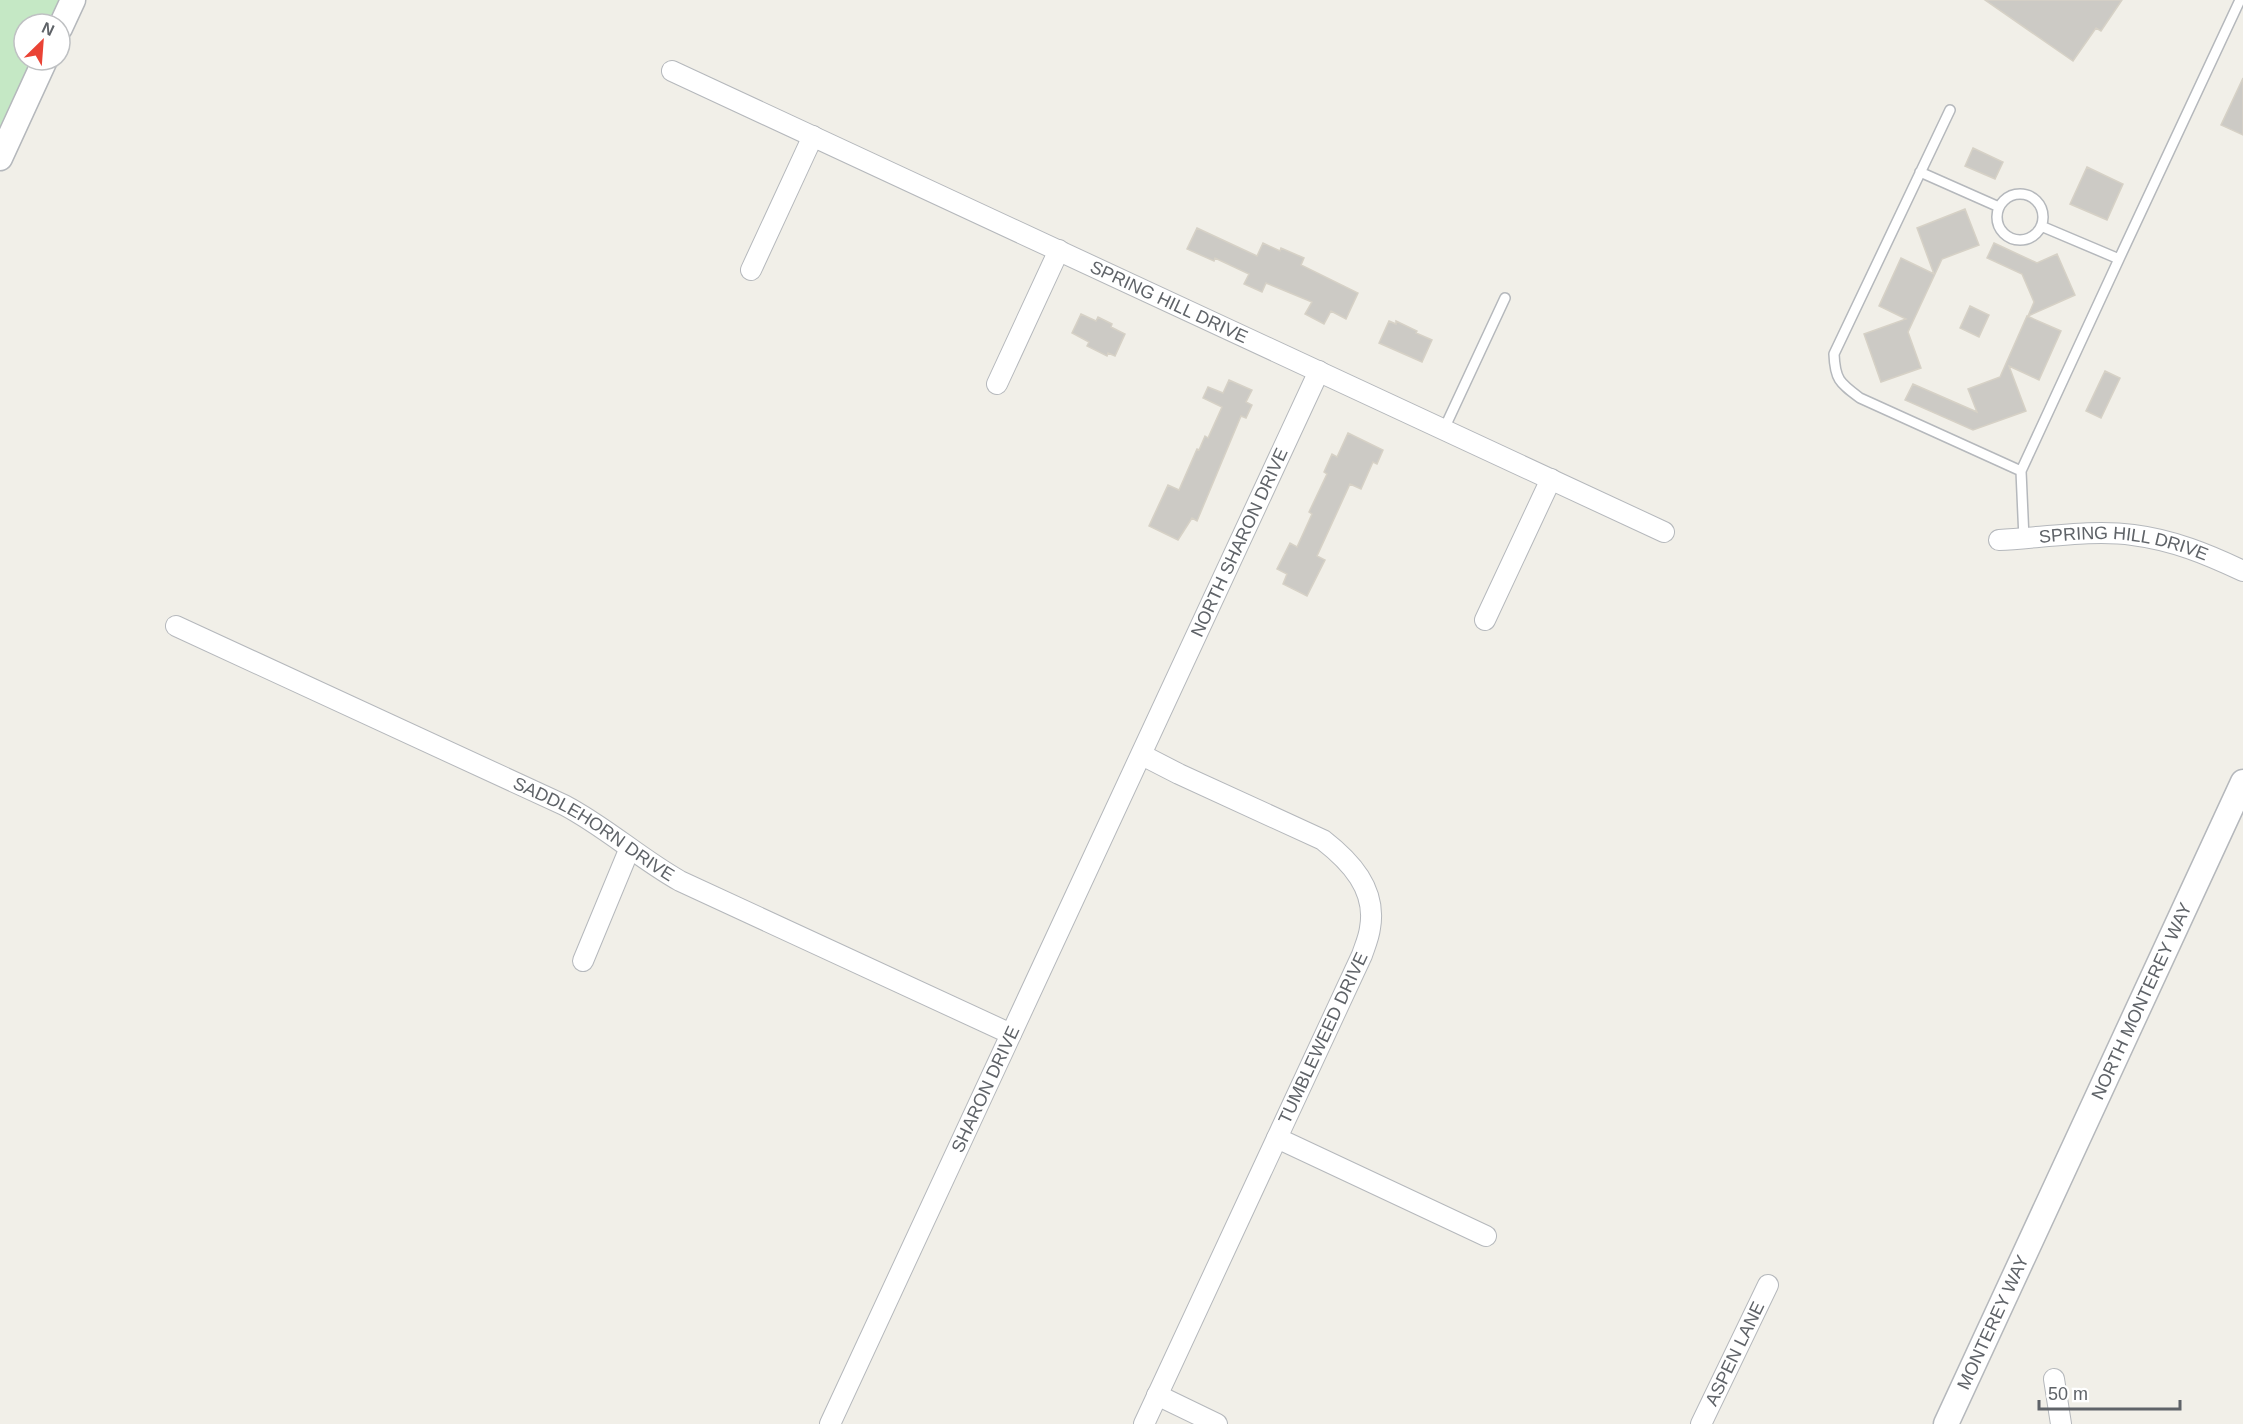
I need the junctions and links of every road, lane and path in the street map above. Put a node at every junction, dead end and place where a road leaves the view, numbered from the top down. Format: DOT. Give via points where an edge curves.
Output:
graph roads {
  1 [pos="2240,0"];
  2 [pos="672,71"];
  3 [pos="39,72"];
  4 [pos="1950,110"];
  5 [pos="813,136"];
  6 [pos="0,158"];
  7 [pos="1920,172"];
  8 [pos="1999,207"];
  9 [pos="2041,226"];
  10 [pos="1059,250"];
  11 [pos="2119,259"];
  12 [pos="750,270"];
  13 [pos="1505,298"];
  14 [pos="1319,371"];
  15 [pos="997,384"];
  16 [pos="1444,429"];
  17 [pos="2021,471"];
  18 [pos="1551,479"];
  19 [pos="1664,532"];
  20 [pos="2025,539"];
  21 [pos="2000,540"];
  22 [pos="2243,570"];
  23 [pos="1485,620"];
  24 [pos="176,626"];
  25 [pos="1142,755"];
  26 [pos="2243,782"];
  27 [pos="629,850"];
  28 [pos="583,961"];
  29 [pos="1011,1034"];
  30 [pos="1277,1138"];
  31 [pos="2041,1219"];
  32 [pos="1486,1236"];
  33 [pos="1768,1285"];
  34 [pos="2054,1380"];
  35 [pos="1157,1395"];
  36 [pos="830,1424"];
  37 [pos="1144,1424"];
  38 [pos="1216,1424"];
  39 [pos="1701,1424"];
  40 [pos="1946,1424"];
  41 [pos="2061,1424"];
  1 -- 11 [label="lane"];
  2 -- 5 [label="street, SPRING HILL DRIVE"];
  3 -- 6 [label="street"];
  4 -- 7 [label="lane"];
  5 -- 10 [label="street, SPRING HILL DRIVE"];
  5 -- 12 [label="street"];
  7 -- 8 [label="lane"];
  7 -- 17 [label="lane" via="1834,354 1835,373 1860,398"];
  8 -- 9 [label="lane" via="2014,194 2030,195 2041,207"];
  8 -- 9 [label="lane" via="1999,226 2010,238 2026,239"];
  9 -- 11 [label="lane"];
  10 -- 14 [label="street, SPRING HILL DRIVE"];
  10 -- 15 [label="street"];
  11 -- 17 [label="lane"];
  13 -- 16 [label="lane"];
  14 -- 16 [label="street, SPRING HILL DRIVE"];
  14 -- 25 [label="street, NORTH SHARON DRIVE"];
  16 -- 18 [label="street, SPRING HILL DRIVE"];
  17 -- 20 [label="lane"];
  18 -- 19 [label="street, SPRING HILL DRIVE"];
  18 -- 23 [label="street"];
  20 -- 21 [label="street, SPRING HILL DRIVE"];
  20 -- 22 [label="street, SPRING HILL DRIVE" via="2131,534 2198,550"];
  24 -- 27 [label="street, SADDLEHORN DRIVE" via="564,805 606,829"];
  25 -- 29 [label="street, SHARON DRIVE"];
  25 -- 30 [label="street, TUMBLEWEED DRIVE" via="1323,840 1356,870 1369,897 1370,928 1362,955"];
  26 -- 31 [label="street, NORTH MONTEREY WAY"];
  27 -- 28 [label="street"];
  27 -- 29 [label="street, SADDLEHORN DRIVE" via="680,881"];
  29 -- 36 [label="street, SHARON DRIVE"];
  30 -- 32 [label="street"];
  30 -- 35 [label="street, TUMBLEWEED DRIVE"];
  31 -- 40 [label="street, MONTEREY WAY"];
  33 -- 39 [label="street, ASPEN LANE"];
  34 -- 41 [label="street"];
  35 -- 37 [label="street, TUMBLEWEED DRIVE"];
  35 -- 38 [label="street"];
}
